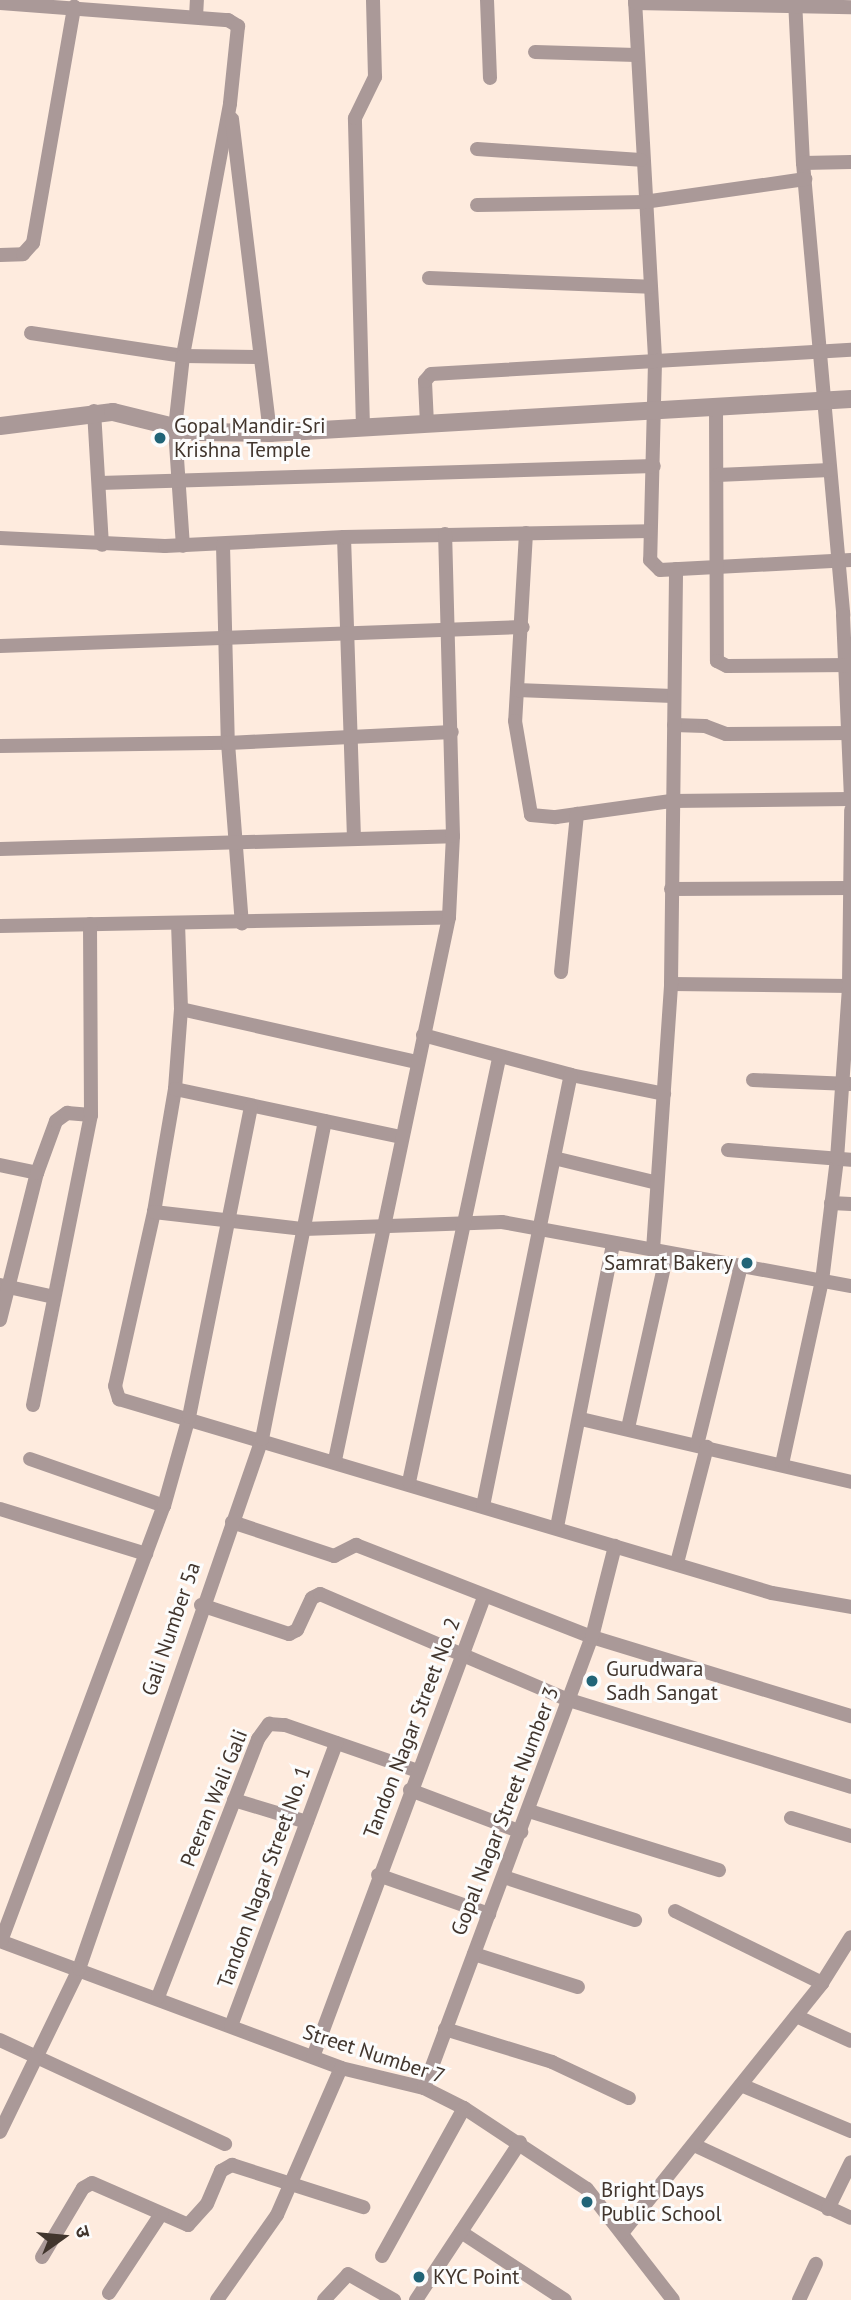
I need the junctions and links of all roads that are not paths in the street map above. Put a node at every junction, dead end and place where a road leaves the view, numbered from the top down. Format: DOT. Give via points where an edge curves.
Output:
graph roads {
  1 [pos="197,0"];
  2 [pos="373,0"];
  3 [pos="487,0"];
  4 [pos="635,2"];
  5 [pos="0,3"];
  6 [pos="795,3"];
  7 [pos="851,6"];
  8 [pos="74,7"];
  9 [pos="196,17"];
  10 [pos="535,52"];
  11 [pos="636,55"];
  12 [pos="490,78"];
  13 [pos="230,104"];
  14 [pos="477,149"];
  15 [pos="641,160"];
  16 [pos="851,162"];
  17 [pos="803,163"];
  18 [pos="806,179"];
  19 [pos="644,202"];
  20 [pos="477,205"];
  21 [pos="0,255"];
  22 [pos="429,278"];
  23 [pos="650,287"];
  24 [pos="31,333"];
  25 [pos="819,350"];
  26 [pos="851,350"];
  27 [pos="183,356"];
  28 [pos="260,357"];
  29 [pos="655,362"];
  30 [pos="851,399"];
  31 [pos="824,400"];
  32 [pos="716,406"];
  33 [pos="94,411"];
  34 [pos="654,411"];
  35 [pos="426,424"];
  36 [pos="0,425"];
  37 [pos="363,428"];
  38 [pos="175,429"];
  39 [pos="270,433"];
  40 [pos="654,466"];
  41 [pos="830,470"];
  42 [pos="717,475"];
  43 [pos="182,480"];
  44 [pos="100,483"];
  45 [pos="650,531"];
  46 [pos="526,533"];
  47 [pos="445,534"];
  48 [pos="344,537"];
  49 [pos="0,538"];
  50 [pos="102,545"];
  51 [pos="223,545"];
  52 [pos="183,546"];
  53 [pos="845,561"];
  54 [pos="717,567"];
  55 [pos="676,569"];
  56 [pos="523,627"];
  57 [pos="451,630"];
  58 [pos="349,634"];
  59 [pos="225,641"];
  60 [pos="0,646"];
  61 [pos="848,665"];
  62 [pos="517,690"];
  63 [pos="673,696"];
  64 [pos="674,725"];
  65 [pos="452,732"];
  66 [pos="850,733"];
  67 [pos="351,739"];
  68 [pos="228,743"];
  69 [pos="0,746"];
  70 [pos="851,797"];
  71 [pos="670,801"];
  72 [pos="851,810"];
  73 [pos="577,814"];
  74 [pos="453,836"];
  75 [pos="354,839"];
  76 [pos="236,843"];
  77 [pos="0,849"];
  78 [pos="851,888"];
  79 [pos="671,889"];
  80 [pos="449,918"];
  81 [pos="178,923"];
  82 [pos="242,923"];
  83 [pos="90,924"];
  84 [pos="0,926"];
  85 [pos="561,972"];
  86 [pos="671,984"];
  87 [pos="850,986"];
  88 [pos="181,1009"];
  89 [pos="423,1035"];
  90 [pos="499,1057"];
  91 [pos="417,1062"];
  92 [pos="571,1075"];
  93 [pos="753,1080"];
  94 [pos="847,1084"];
  95 [pos="175,1089"];
  96 [pos="664,1094"];
  97 [pos="251,1107"];
  98 [pos="91,1115"];
  99 [pos="325,1121"];
  100 [pos="401,1136"];
  101 [pos="728,1150"];
  102 [pos="554,1158"];
  103 [pos="844,1160"];
  104 [pos="0,1165"];
  105 [pos="37,1174"];
  106 [pos="657,1183"];
  107 [pos="831,1203"];
  108 [pos="851,1204"];
  109 [pos="154,1212"];
  110 [pos="226,1221"];
  111 [pos="461,1221"];
  112 [pos="539,1227"];
  113 [pos="304,1229"];
  114 [pos="382,1229"];
  115 [pos="613,1243"];
  116 [pos="660,1252"];
  117 [pos="741,1266"];
  118 [pos="822,1281"];
  119 [pos="4,1286"];
  120 [pos="851,1286"];
  121 [pos="54,1297"];
  122 [pos="0,1320"];
  123 [pos="33,1405"];
  124 [pos="189,1417"];
  125 [pos="581,1419"];
  126 [pos="628,1428"];
  127 [pos="262,1439"];
  128 [pos="702,1446"];
  129 [pos="30,1459"];
  130 [pos="335,1460"];
  131 [pos="782,1464"];
  132 [pos="409,1482"];
  133 [pos="851,1482"];
  134 [pos="164,1506"];
  135 [pos="483,1506"];
  136 [pos="0,1509"];
  137 [pos="232,1522"];
  138 [pos="557,1527"];
  139 [pos="615,1546"];
  140 [pos="146,1554"];
  141 [pos="677,1563"];
  142 [pos="484,1596"];
  143 [pos="201,1605"];
  144 [pos="851,1607"];
  145 [pos="592,1637"];
  146 [pos="464,1654"];
  147 [pos="569,1700"];
  148 [pos="851,1716"];
  149 [pos="336,1743"];
  150 [pos="418,1771"];
  151 [pos="851,1787"];
  152 [pos="410,1790"];
  153 [pos="234,1800"];
  154 [pos="529,1811"];
  155 [pos="791,1818"];
  156 [pos="307,1822"];
  157 [pos="521,1832"];
  158 [pos="851,1836"];
  159 [pos="719,1870"];
  160 [pos="378,1875"];
  161 [pos="504,1877"];
  162 [pos="675,1911"];
  163 [pos="489,1914"];
  164 [pos="635,1920"];
  165 [pos="851,1937"];
  166 [pos="1,1941"];
  167 [pos="474,1954"];
  168 [pos="846,1961"];
  169 [pos="79,1969"];
  170 [pos="822,1983"];
  171 [pos="578,1987"];
  172 [pos="158,1997"];
  173 [pos="796,2016"];
  174 [pos="231,2026"];
  175 [pos="444,2029"];
  176 [pos="0,2040"];
  177 [pos="851,2041"];
  178 [pos="313,2057"];
  179 [pos="36,2060"];
  180 [pos="341,2068"];
  181 [pos="741,2085"];
  182 [pos="424,2088"];
  183 [pos="629,2098"];
  184 [pos="464,2108"];
  185 [pos="851,2131"];
  186 [pos="0,2132"];
  187 [pos="520,2142"];
  188 [pos="225,2144"];
  189 [pos="694,2145"];
  190 [pos="851,2162"];
  191 [pos="293,2182"];
  192 [pos="363,2207"];
  193 [pos="828,2209"];
  194 [pos="161,2214"];
  195 [pos="851,2218"];
  196 [pos="461,2232"];
  197 [pos="622,2233"];
  198 [pos="382,2256"];
  199 [pos="42,2257"];
  200 [pos="816,2263"];
  201 [pos="109,2293"];
  202 [pos="218,2300"];
  203 [pos="324,2300"];
  204 [pos="394,2300"];
  205 [pos="416,2300"];
  206 [pos="565,2300"];
  207 [pos="673,2300"];
  208 [pos="799,2300"];
  1 -- 9 [label="street"];
  2 -- 37 [label="street" via="375,77 355,118"];
  3 -- 12 [label="street"];
  4 -- 6 [label="street"];
  4 -- 11 [label="street"];
  5 -- 8 [label="street"];
  6 -- 7 [label="street"];
  6 -- 17 [label="street"];
  8 -- 9 [label="street"];
  8 -- 21 [label="street" via="33,243 23,254"];
  9 -- 13 [label="street" via="228,20 238,26"];
  10 -- 11 [label="street"];
  11 -- 15 [label="street"];
  13 -- 27 [label="street"];
  13 -- 28 [label="street"];
  14 -- 15 [label="street"];
  15 -- 19 [label="street"];
  16 -- 17 [label="street"];
  17 -- 18 [label="street"];
  18 -- 19 [label="street"];
  18 -- 25 [label="street"];
  19 -- 20 [label="street"];
  19 -- 23 [label="street"];
  22 -- 23 [label="street"];
  23 -- 29 [label="street"];
  24 -- 27 [label="street"];
  25 -- 26 [label="street"];
  25 -- 29 [label="street"];
  25 -- 31 [label="street"];
  27 -- 28 [label="street"];
  27 -- 38 [label="street"];
  28 -- 39 [label="street"];
  29 -- 34 [label="street"];
  29 -- 35 [label="street" via="431,373 425,380"];
  30 -- 31 [label="street"];
  31 -- 32 [label="street"];
  31 -- 41 [label="street"];
  32 -- 34 [label="street"];
  32 -- 42 [label="street"];
  33 -- 36 [label="street"];
  33 -- 38 [label="street" via="131,414"];
  33 -- 44 [label="street"];
  34 -- 35 [label="street"];
  34 -- 40 [label="street"];
  35 -- 37 [label="street"];
  37 -- 39 [label="street"];
  38 -- 39 [label="street"];
  38 -- 43 [label="street"];
  40 -- 43 [label="street"];
  40 -- 45 [label="street"];
  41 -- 42 [label="street"];
  41 -- 53 [label="street"];
  42 -- 54 [label="street"];
  43 -- 44 [label="street"];
  43 -- 52 [label="street"];
  44 -- 50 [label="street"];
  45 -- 46 [label="street"];
  45 -- 55 [label="street" via="655,568"];
  46 -- 47 [label="street"];
  46 -- 56 [label="street"];
  47 -- 48 [label="street"];
  47 -- 57 [label="street"];
  48 -- 51 [label="street"];
  48 -- 58 [label="street"];
  49 -- 50 [label="street"];
  50 -- 52 [label="street"];
  51 -- 52 [label="street"];
  51 -- 59 [label="street"];
  53 -- 54 [label="street"];
  53 -- 61 [label="street"];
  54 -- 55 [label="street"];
  54 -- 61 [label="street" via="715,655 721,666"];
  55 -- 63 [label="street"];
  56 -- 57 [label="street"];
  56 -- 62 [label="street"];
  57 -- 58 [label="street"];
  57 -- 65 [label="street"];
  58 -- 59 [label="street"];
  58 -- 67 [label="street"];
  59 -- 60 [label="street"];
  59 -- 68 [label="street"];
  61 -- 66 [label="street"];
  62 -- 63 [label="street"];
  62 -- 73 [label="street" via="516,740 531,815"];
  63 -- 64 [label="street"];
  64 -- 66 [label="street" via="705,726 726,734"];
  64 -- 71 [label="street"];
  65 -- 67 [label="street"];
  65 -- 74 [label="street"];
  66 -- 70 [label="street"];
  67 -- 68 [label="street"];
  67 -- 75 [label="street"];
  68 -- 69 [label="street"];
  68 -- 76 [label="street"];
  70 -- 71 [label="street"];
  71 -- 73 [label="street"];
  71 -- 79 [label="street"];
  72 -- 78 [label="street"];
  73 -- 85 [label="street"];
  74 -- 75 [label="street"];
  74 -- 80 [label="street"];
  75 -- 76 [label="street"];
  76 -- 77 [label="street"];
  76 -- 82 [label="street"];
  78 -- 79 [label="street"];
  78 -- 87 [label="street"];
  79 -- 86 [label="street"];
  80 -- 82 [label="street"];
  80 -- 89 [label="street"];
  81 -- 82 [label="street"];
  81 -- 83 [label="street"];
  81 -- 88 [label="street"];
  83 -- 84 [label="street"];
  83 -- 98 [label="street"];
  86 -- 87 [label="street"];
  86 -- 96 [label="street"];
  87 -- 94 [label="street"];
  88 -- 91 [label="street"];
  88 -- 95 [label="street"];
  89 -- 90 [label="street"];
  89 -- 91 [label="street"];
  90 -- 92 [label="street"];
  90 -- 111 [label="street"];
  91 -- 100 [label="street"];
  92 -- 96 [label="street"];
  92 -- 102 [label="street"];
  93 -- 94 [label="street"];
  94 -- 103 [label="street"];
  95 -- 97 [label="street"];
  95 -- 109 [label="street"];
  96 -- 106 [label="street"];
  97 -- 99 [label="street"];
  97 -- 110 [label="street"];
  98 -- 105 [label="street" via="61,1115"];
  98 -- 121 [label="street"];
  99 -- 100 [label="street"];
  99 -- 113 [label="street, Gali Number 5a"];
  100 -- 114 [label="street"];
  101 -- 103 [label="street"];
  102 -- 106 [label="street"];
  102 -- 112 [label="street"];
  103 -- 107 [label="street"];
  104 -- 105 [label="street"];
  105 -- 119 [label="street"];
  106 -- 116 [label="street"];
  107 -- 108 [label="street"];
  107 -- 118 [label="street"];
  109 -- 110 [label="street"];
  109 -- 124 [label="street" via="115,1392 127,1402"];
  110 -- 113 [label="street"];
  110 -- 124 [label="street"];
  111 -- 112 [label="street"];
  111 -- 114 [label="street"];
  111 -- 132 [label="street"];
  112 -- 115 [label="street"];
  112 -- 135 [label="street"];
  113 -- 114 [label="street"];
  113 -- 127 [label="street, Gali Number 5a"];
  114 -- 130 [label="street"];
  115 -- 116 [label="street"];
  115 -- 125 [label="street"];
  116 -- 117 [label="street"];
  116 -- 126 [label="street"];
  117 -- 118 [label="street"];
  117 -- 128 [label="street"];
  118 -- 120 [label="street"];
  118 -- 131 [label="street"];
  119 -- 121 [label="street"];
  119 -- 122 [label="street"];
  121 -- 123 [label="street"];
  124 -- 127 [label="street"];
  124 -- 134 [label="street"];
  125 -- 126 [label="street"];
  125 -- 138 [label="street"];
  126 -- 128 [label="street"];
  127 -- 130 [label="street"];
  127 -- 137 [label="street, Gali Number 5a"];
  128 -- 131 [label="street"];
  128 -- 141 [label="street"];
  129 -- 134 [label="street"];
  130 -- 132 [label="street"];
  131 -- 133 [label="street"];
  132 -- 135 [label="street"];
  134 -- 140 [label="street"];
  135 -- 138 [label="street"];
  136 -- 140 [label="street"];
  137 -- 142 [label="street" via="334,1556 356,1545"];
  137 -- 143 [label="street, Gali Number 5a"];
  138 -- 139 [label="street"];
  139 -- 141 [label="street"];
  139 -- 145 [label="street, Gopal Nagar Street Number 3"];
  140 -- 166 [label="street"];
  141 -- 144 [label="street" via="772,1593"];
  142 -- 145 [label="street"];
  142 -- 146 [label="street, Tandon Nagar Street No. 2"];
  143 -- 146 [label="street" via="289,1634 297,1630 312,1598 320,1594"];
  143 -- 169 [label="street, Gali Number 5a"];
  145 -- 147 [label="street, Gopal Nagar Street Number 3"];
  145 -- 148 [label="street"];
  146 -- 147 [label="street"];
  146 -- 150 [label="street, Tandon Nagar Street No. 2"];
  147 -- 151 [label="street" via="761,1763"];
  147 -- 154 [label="street, Gopal Nagar Street Number 3"];
  149 -- 150 [label="street, Peeran Wali Gali"];
  149 -- 153 [label="street, Peeran Wali Gali" via="269,1724 258,1739"];
  149 -- 156 [label="street, Tandon Nagar Street No. 1"];
  150 -- 152 [label="street, Tandon Nagar Street No. 2"];
  152 -- 157 [label="street"];
  152 -- 160 [label="street, Tandon Nagar Street No. 2"];
  153 -- 156 [label="street"];
  153 -- 172 [label="street, Peeran Wali Gali"];
  154 -- 157 [label="street, Gopal Nagar Street Number 3"];
  154 -- 159 [label="street"];
  155 -- 158 [label="street"];
  156 -- 174 [label="street, Tandon Nagar Street No. 1"];
  157 -- 161 [label="street, Gopal Nagar Street Number 3"];
  160 -- 163 [label="street"];
  160 -- 178 [label="street, Tandon Nagar Street No. 2"];
  161 -- 163 [label="street, Gopal Nagar Street Number 3"];
  161 -- 164 [label="street"];
  162 -- 170 [label="street"];
  163 -- 167 [label="street, Gopal Nagar Street Number 3"];
  165 -- 168 [label="street"];
  166 -- 169 [label="street, Street Number 7"];
  167 -- 171 [label="street"];
  167 -- 175 [label="street, Gopal Nagar Street Number 3"];
  168 -- 170 [label="street"];
  169 -- 172 [label="street, Street Number 7"];
  169 -- 179 [label="street, Gali Number 5a"];
  170 -- 173 [label="street"];
  172 -- 174 [label="street, Street Number 7"];
  173 -- 177 [label="street"];
  173 -- 181 [label="street"];
  174 -- 178 [label="street, Street Number 7"];
  175 -- 182 [label="street, Gopal Nagar Street Number 3"];
  175 -- 183 [label="street" via="552,2062"];
  176 -- 179 [label="street"];
  178 -- 180 [label="street, Street Number 7"];
  179 -- 186 [label="street, Gali Number 5a"];
  179 -- 188 [label="street"];
  180 -- 182 [label="street, Street Number 7"];
  180 -- 191 [label="street"];
  181 -- 185 [label="street"];
  181 -- 189 [label="street"];
  182 -- 184 [label="street, Street Number 7"];
  184 -- 187 [label="street, Street Number 7"];
  184 -- 198 [label="street"];
  187 -- 196 [label="street"];
  187 -- 197 [label="street, Street Number 7" via="587,2189"];
  189 -- 193 [label="street"];
  189 -- 197 [label="street"];
  190 -- 193 [label="street"];
  191 -- 192 [label="street"];
  191 -- 194 [label="street" via="228,2165 193,2224"];
  191 -- 202 [label="street" via="272,2224"];
  193 -- 195 [label="street"];
  194 -- 199 [label="street" via="96,2184 88,2185"];
  194 -- 201 [label="street"];
  196 -- 205 [label="street"];
  196 -- 206 [label="street"];
  197 -- 207 [label="street, Street Number 7"];
  200 -- 208 [label="street"];
  203 -- 204 [label="street" via="348,2274"];
}
